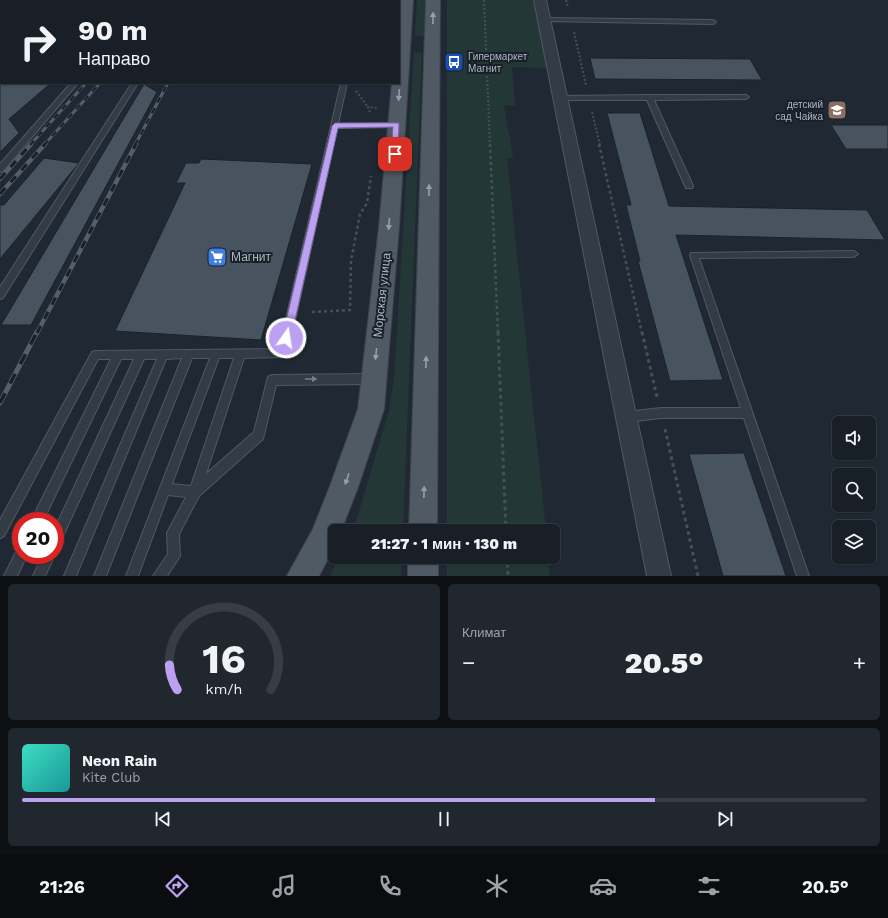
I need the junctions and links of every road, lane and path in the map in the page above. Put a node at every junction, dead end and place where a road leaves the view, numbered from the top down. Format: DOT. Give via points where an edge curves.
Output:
graph roads {
  1 [pos="406,0"];
  2 [pos="433,0"];
  3 [pos="484,0"];
  4 [pos="540,0"];
  5 [pos="566,0"];
  6 [pos="571,19"];
  7 [pos="544,20"];
  8 [pos="712,22"];
  9 [pos="432,47"];
  10 [pos="401,56"];
  11 [pos="400,73"];
  12 [pos="74,84"];
  13 [pos="134,84"];
  14 [pos="344,84"];
  15 [pos="399,84"];
  16 [pos="356,91"];
  17 [pos="588,97"];
  18 [pos="649,97"];
  19 [pos="746,97"];
  20 [pos="560,98"];
  21 [pos="368,107"];
  22 [pos="397,125"];
  23 [pos="335,126"];
  24 [pos="0,169"];
  25 [pos="689,186"];
  26 [pos="854,254"];
  27 [pos="0,295"];
  28 [pos="216,354"];
  29 [pos="240,354"];
  30 [pos="118,355"];
  31 [pos="188,355"];
  32 [pos="140,356"];
  33 [pos="163,356"];
  34 [pos="374,379"];
  35 [pos="661,413"];
  36 [pos="748,413"];
  37 [pos="626,417"];
  38 [pos="165,489"];
  39 [pos="194,492"];
  40 [pos="41,512"];
  41 [pos="64,521"];
  42 [pos="423,524"];
  43 [pos="506,524"];
  44 [pos="0,532"];
  45 [pos="16,564"];
  46 [pos="45,564"];
  47 [pos="423,564"];
  48 [pos="507,564"];
  49 [pos="10,576"];
  50 [pos="39,576"];
  51 [pos="70,576"];
  52 [pos="100,576"];
  53 [pos="132,576"];
  54 [pos="159,576"];
  55 [pos="302,576"];
  56 [pos="423,576"];
  57 [pos="508,576"];
  58 [pos="659,576"];
  59 [pos="698,576"];
  60 [pos="803,576"];
  1 -- 10 [label="main road, Морская улица"];
  9 -- 2 [label="main road, one-way"];
  3 -- 43 [label="path"];
  4 -- 7 [label="street"];
  5 -- 6 [label="path"];
  6 -- 7 [label="lane"];
  6 -- 8 [label="lane"];
  6 -- 17 [label="path"];
  7 -- 20 [label="street"];
  9 -- 10 [label="main road"];
  42 -- 9 [label="main road, one-way"];
  10 -- 11 [label="main road, Морская улица, one-way"];
  12 -- 24 [label="lane"];
  13 -- 27 [label="lane"];
  14 -- 23 [label="lane"];
  15 -- 22 [label="main road, Морская улица, one-way"];
  16 -- 21 [label="path"];
  17 -- 18 [label="lane"];
  17 -- 20 [label="lane"];
  17 -- 35 [label="path"];
  18 -- 19 [label="lane"];
  18 -- 25 [label="lane"];
  20 -- 37 [label="street"];
  22 -- 23 [label="lane"];
  22 -- 34 [label="main road, Морская улица, one-way"];
  23 -- 29 [label="lane" via="283,353"];
  26 -- 36 [label="lane" via="694,255"];
  28 -- 29 [label="lane"];
  28 -- 31 [label="lane"];
  28 -- 38 [label="lane"];
  29 -- 39 [label="lane"];
  30 -- 32 [label="lane"];
  30 -- 40 [label="lane"];
  30 -- 44 [label="lane" via="95,355"];
  31 -- 33 [label="lane"];
  31 -- 52 [label="lane"];
  32 -- 33 [label="lane"];
  32 -- 41 [label="lane"];
  33 -- 51 [label="lane"];
  39 -- 34 [label="lane, one-way" via="259,436 272,380"];
  34 -- 55 [label="main road, Морская улица, one-way" via="371,409 344,487 323,539"];
  35 -- 36 [label="lane"];
  35 -- 37 [label="lane"];
  35 -- 59 [label="path"];
  36 -- 60 [label="lane"];
  37 -- 58 [label="street"];
  38 -- 39 [label="lane"];
  38 -- 53 [label="lane"];
  39 -- 54 [label="lane" via="173,533 174,556"];
  45 -- 49 [label="lane"];
  46 -- 50 [label="lane"];
  47 -- 56 [label="main road"];
  48 -- 57 [label="path"];
}
